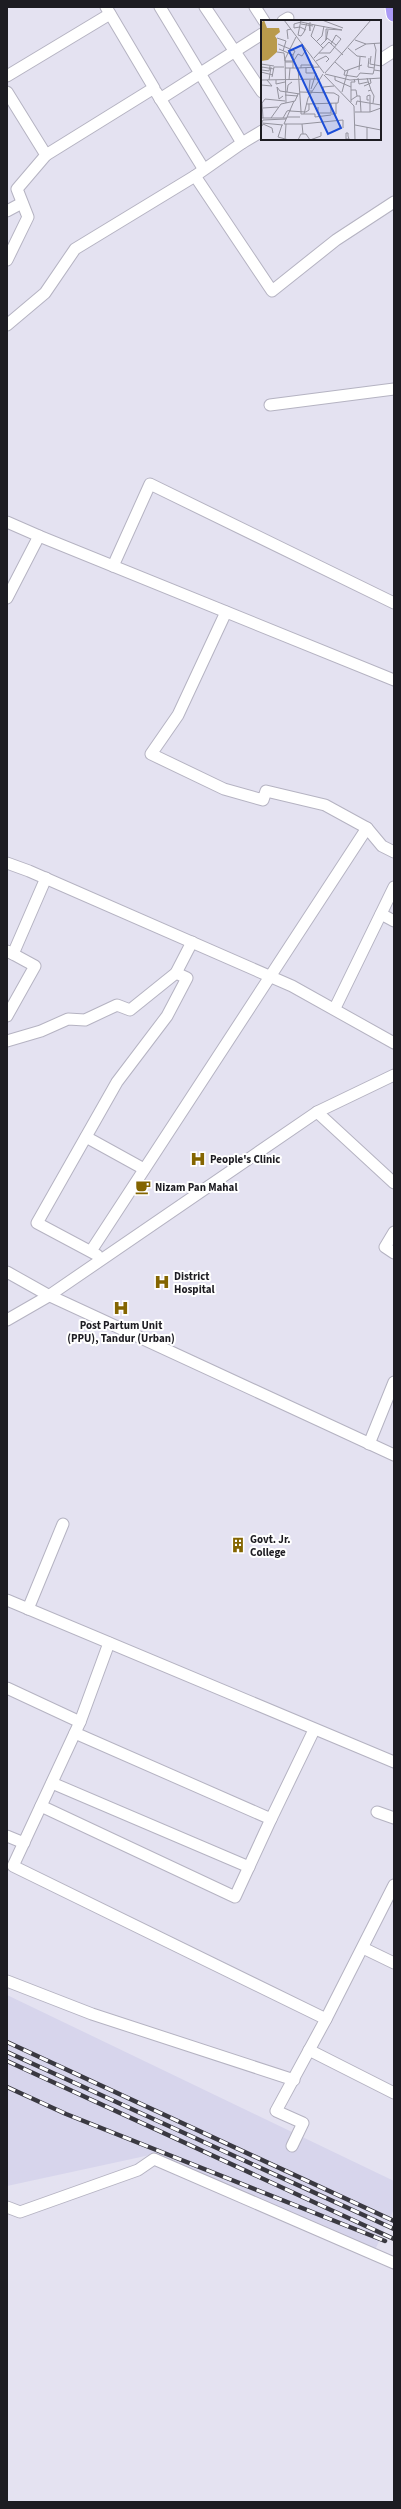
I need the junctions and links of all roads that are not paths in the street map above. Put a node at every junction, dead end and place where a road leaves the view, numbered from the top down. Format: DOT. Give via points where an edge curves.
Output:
graph roads {
  1 [pos="160,7"];
  2 [pos="204,7"];
  3 [pos="255,7"];
  4 [pos="393,7"];
  5 [pos="108,11"];
  6 [pos="394,14"];
  7 [pos="263,20"];
  8 [pos="261,35"];
  9 [pos="394,51"];
  10 [pos="234,52"];
  11 [pos="381,59"];
  12 [pos="200,73"];
  13 [pos="7,76"];
  14 [pos="154,88"];
  15 [pos="261,91"];
  16 [pos="7,92"];
  17 [pos="160,99"];
  18 [pos="261,132"];
  19 [pos="242,143"];
  20 [pos="46,155"];
  21 [pos="199,172"];
  22 [pos="394,202"];
  23 [pos="22,203"];
  24 [pos="7,211"];
  25 [pos="8,257"];
  26 [pos="7,325"];
  27 [pos="394,389"];
  28 [pos="270,405"];
  29 [pos="7,522"];
  30 [pos="39,536"];
  31 [pos="113,566"];
  32 [pos="7,598"];
  33 [pos="394,603"];
  34 [pos="226,612"];
  35 [pos="394,680"];
  36 [pos="367,828"];
  37 [pos="394,852"];
  38 [pos="7,863"];
  39 [pos="46,878"];
  40 [pos="394,887"];
  41 [pos="381,914"];
  42 [pos="394,921"];
  43 [pos="192,942"];
  44 [pos="10,953"];
  45 [pos="176,974"];
  46 [pos="270,976"];
  47 [pos="335,1008"];
  48 [pos="7,1016"];
  49 [pos="7,1041"];
  50 [pos="394,1043"];
  51 [pos="394,1075"];
  52 [pos="317,1112"];
  53 [pos="86,1137"];
  54 [pos="144,1170"];
  55 [pos="394,1183"];
  56 [pos="394,1232"];
  57 [pos="91,1251"];
  58 [pos="394,1253"];
  59 [pos="103,1258"];
  60 [pos="7,1272"];
  61 [pos="48,1296"];
  62 [pos="7,1320"];
  63 [pos="394,1382"];
  64 [pos="369,1444"];
  65 [pos="394,1455"];
  66 [pos="63,1524"];
  67 [pos="7,1600"];
  68 [pos="28,1609"];
  69 [pos="109,1644"];
  70 [pos="7,1688"];
  71 [pos="80,1722"];
  72 [pos="314,1730"];
  73 [pos="75,1733"];
  74 [pos="394,1762"];
  75 [pos="52,1783"];
  76 [pos="41,1806"];
  77 [pos="377,1812"];
  78 [pos="394,1818"];
  79 [pos="271,1820"];
  80 [pos="7,1836"];
  81 [pos="24,1843"];
  82 [pos="249,1867"];
  83 [pos="393,1888"];
  84 [pos="363,1948"];
  85 [pos="394,1963"];
  86 [pos="7,1982"];
  87 [pos="326,2019"];
  88 [pos="309,2050"];
  89 [pos="294,2080"];
  90 [pos="394,2093"];
  91 [pos="292,2146"];
  92 [pos="7,2207"];
  93 [pos="394,2263"];
  1 -- 12 [label="street"];
  2 -- 10 [label="street"];
  3 -- 7 [label="street"];
  4 -- 6 [label="highway"];
  5 -- 13 [label="street"];
  5 -- 14 [label="street"];
  8 -- 10 [label="street"];
  9 -- 11 [label="street"];
  10 -- 12 [label="street"];
  10 -- 15 [label="street"];
  12 -- 17 [label="street"];
  12 -- 19 [label="street"];
  14 -- 17 [label="street"];
  14 -- 20 [label="street"];
  16 -- 20 [label="street"];
  17 -- 21 [label="street"];
  18 -- 19 [label="street"];
  19 -- 21 [label="street"];
  20 -- 23 [label="street" via="17,189"];
  21 -- 22 [label="street" via="272,291 336,240"];
  21 -- 26 [label="street" via="75,249 45,293"];
  23 -- 24 [label="street"];
  23 -- 25 [label="street" via="28,217"];
  27 -- 28 [label="street"];
  29 -- 30 [label="street"];
  30 -- 31 [label="street"];
  30 -- 32 [label="street"];
  31 -- 33 [label="street" via="150,484"];
  31 -- 34 [label="street"];
  34 -- 35 [label="street"];
  34 -- 36 [label="street" via="178,716 151,754 224,789 263,800 266,791 325,805"];
  36 -- 37 [label="street" via="382,846"];
  36 -- 46 [label="street"];
  38 -- 39 [label="street"];
  39 -- 43 [label="street"];
  39 -- 44 [label="street"];
  40 -- 41 [label="street"];
  41 -- 42 [label="street"];
  41 -- 47 [label="street"];
  43 -- 45 [label="street"];
  43 -- 46 [label="street"];
  44 -- 48 [label="street" via="35,966"];
  45 -- 49 [label="street" via="130,1010 117,1005 84,1020 68,1018 41,1031"];
  45 -- 53 [label="street" via="187,978 167,1016 117,1082"];
  46 -- 47 [label="street"];
  46 -- 54 [label="street"];
  47 -- 50 [label="street"];
  51 -- 52 [label="street"];
  52 -- 55 [label="street"];
  52 -- 59 [label="street"];
  53 -- 54 [label="street"];
  53 -- 57 [label="street" via="37,1223"];
  54 -- 57 [label="street"];
  56 -- 58 [label="street" via="385,1247"];
  57 -- 59 [label="street"];
  59 -- 61 [label="street"];
  60 -- 61 [label="street"];
  61 -- 62 [label="street"];
  61 -- 64 [label="street"];
  63 -- 64 [label="street"];
  64 -- 65 [label="street"];
  66 -- 68 [label="street"];
  67 -- 68 [label="street"];
  68 -- 69 [label="street"];
  69 -- 71 [label="street"];
  69 -- 72 [label="street"];
  70 -- 71 [label="street"];
  71 -- 73 [label="street"];
  72 -- 74 [label="street"];
  72 -- 79 [label="street"];
  73 -- 75 [label="street"];
  73 -- 79 [label="street"];
  75 -- 76 [label="street"];
  75 -- 82 [label="street"];
  76 -- 81 [label="street"];
  76 -- 82 [label="street" via="235,1897"];
  77 -- 78 [label="street"];
  79 -- 82 [label="street"];
  80 -- 81 [label="street"];
  81 -- 87 [label="street" via="13,1866"];
  83 -- 84 [label="street"];
  84 -- 85 [label="street"];
  84 -- 87 [label="street"];
  86 -- 89 [label="street" via="92,2014"];
  87 -- 88 [label="street"];
  88 -- 89 [label="street"];
  88 -- 90 [label="street"];
  89 -- 91 [label="street" via="276,2111 303,2123"];
  92 -- 93 [label="street" via="20,2212 138,2170 154,2158"];
}
